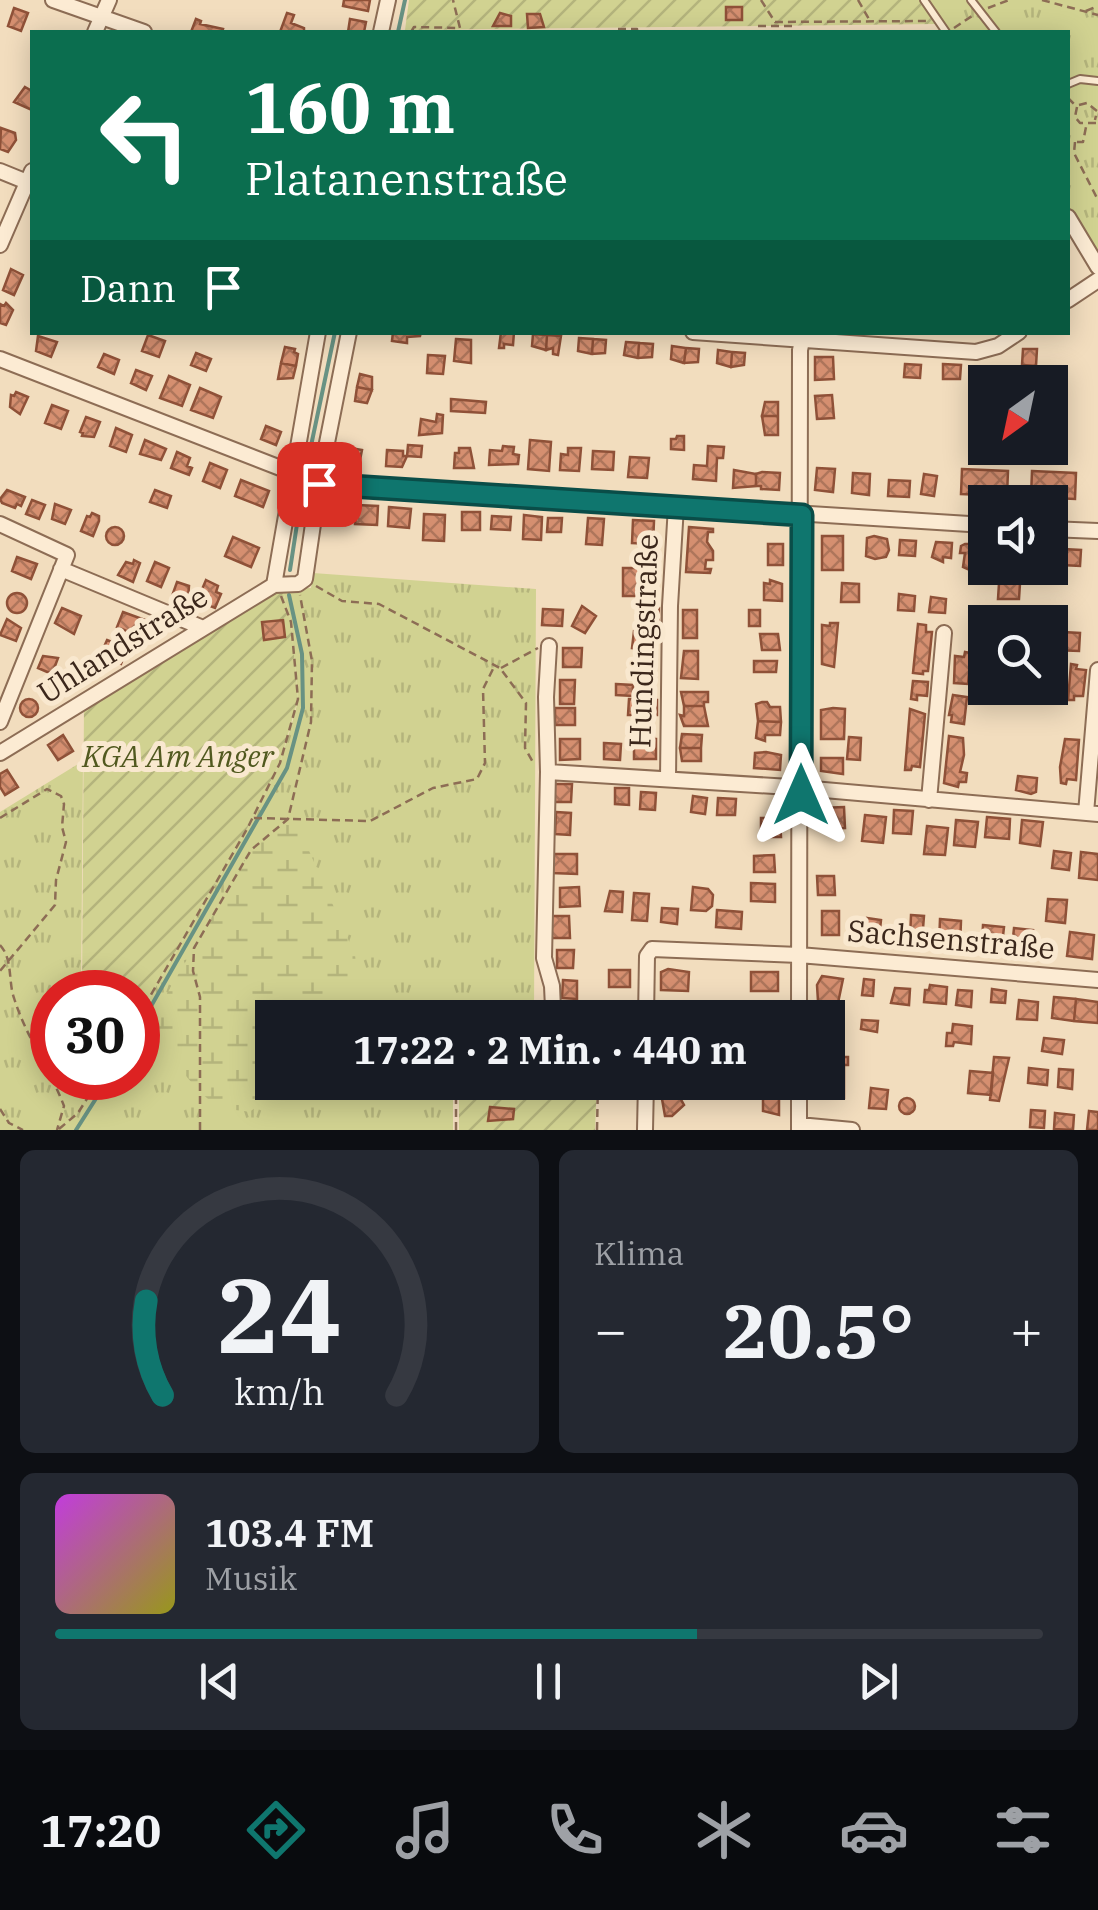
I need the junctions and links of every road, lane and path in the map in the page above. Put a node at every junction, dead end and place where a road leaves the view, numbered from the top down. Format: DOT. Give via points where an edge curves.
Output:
graph roads {
  1 [pos="54,0"];
  2 [pos="109,0"];
  3 [pos="388,0"];
  4 [pos="453,0"];
  5 [pos="761,0"];
  6 [pos="858,0"];
  7 [pos="924,0"];
  8 [pos="971,0"];
  9 [pos="1009,0"];
  10 [pos="1042,0"];
  11 [pos="1098,6"];
  12 [pos="978,11"];
  13 [pos="1085,12"];
  14 [pos="1098,16"];
  15 [pos="102,17"];
  16 [pos="871,22"];
  17 [pos="938,22"];
  18 [pos="775,24"];
  19 [pos="758,26"];
  20 [pos="796,26"];
  21 [pos="618,29"];
  22 [pos="96,30"];
  23 [pos="138,30"];
  24 [pos="381,30"];
  25 [pos="428,30"];
  26 [pos="637,30"];
  27 [pos="774,30"];
  28 [pos="946,30"];
  29 [pos="951,30"];
  30 [pos="994,30"];
  31 [pos="1098,81"];
  32 [pos="1070,83"];
  33 [pos="1070,100"];
  34 [pos="1078,106"];
  35 [pos="1096,122"];
  36 [pos="1086,124"];
  37 [pos="1070,138"];
  38 [pos="1075,142"];
  39 [pos="0,171"];
  40 [pos="30,179"];
  41 [pos="30,181"];
  42 [pos="1098,200"];
  43 [pos="1070,220"];
  44 [pos="0,246"];
  45 [pos="1098,267"];
  46 [pos="1098,280"];
  47 [pos="1070,299"];
  48 [pos="317,335"];
  49 [pos="348,335"];
  50 [pos="748,335"];
  51 [pos="1014,335"];
  52 [pos="803,338"];
  53 [pos="0,360"];
  54 [pos="291,475"];
  55 [pos="319,484"];
  56 [pos="676,506"];
  57 [pos="802,515"];
  58 [pos="0,524"];
  59 [pos="968,524"];
  60 [pos="1068,529"];
  61 [pos="1098,531"];
  62 [pos="61,570"];
  63 [pos="301,582"];
  64 [pos="277,584"];
  65 [pos="203,628"];
  66 [pos="944,633"];
  67 [pos="549,646"];
  68 [pos="495,665"];
  69 [pos="500,668"];
  70 [pos="1098,670"];
  71 [pos="0,722"];
  72 [pos="0,753"];
  73 [pos="548,772"];
  74 [pos="668,778"];
  75 [pos="801,788"];
  76 [pos="929,800"];
  77 [pos="1092,814"];
  78 [pos="0,818"];
  79 [pos="253,818"];
  80 [pos="288,819"];
  81 [pos="0,945"];
  82 [pos="799,955"];
  83 [pos="8,962"];
  84 [pos="0,971"];
  85 [pos="160,979"];
  86 [pos="1098,980"];
  87 [pos="552,1000"];
  88 [pos="647,1000"];
  89 [pos="799,1000"];
  90 [pos="86,1100"];
  91 [pos="456,1100"];
  92 [pos="598,1100"];
  93 [pos="646,1100"];
  94 [pos="799,1100"];
  95 [pos="0,1109"];
  96 [pos="799,1128"];
  97 [pos="22,1130"];
  98 [pos="58,1130"];
  99 [pos="200,1130"];
  100 [pos="456,1130"];
  101 [pos="597,1130"];
  102 [pos="645,1130"];
  103 [pos="852,1130"];
  1 -- 15 [label="street"];
  2 -- 15 [label="street"];
  3 -- 24 [label="street"];
  4 -- 25 [label="path" via="460,28"];
  5 -- 18 [label="path"];
  6 -- 16 [label="path"];
  7 -- 17 [label="lane"];
  8 -- 12 [label="lane"];
  9 -- 12 [label="path"];
  10 -- 13 [label="path"];
  11 -- 13 [label="path"];
  12 -- 29 [label="path"];
  12 -- 30 [label="lane"];
  13 -- 14 [label="path"];
  15 -- 22 [label="street"];
  15 -- 23 [label="street"];
  16 -- 17 [label="path"];
  16 -- 18 [label="path"];
  17 -- 28 [label="lane"];
  18 -- 19 [label="path"];
  18 -- 20 [label="path"];
  18 -- 27 [label="path"];
  21 -- 26 [label="path"];
  31 -- 32 [label="lane"];
  33 -- 34 [label="path"];
  34 -- 35 [label="path" via="1093,105"];
  34 -- 36 [label="path" via="1076,117"];
  35 -- 36 [label="path"];
  36 -- 38 [label="path" via="1083,142"];
  37 -- 38 [label="path"];
  38 -- 42 [label="path"];
  39 -- 40 [label="street"];
  41 -- 44 [label="street"];
  43 -- 45 [label="street"];
  46 -- 47 [label="street"];
  48 -- 54 [label="street"];
  49 -- 55 [label="street"];
  50 -- 52 [label="street"];
  51 -- 52 [label="street" via="976,352"];
  52 -- 57 [label="street"];
  53 -- 54 [label="street"];
  54 -- 55 [label="street"];
  54 -- 64 [label="street"];
  55 -- 56 [label="street"];
  55 -- 63 [label="street"];
  56 -- 57 [label="street"];
  56 -- 74 [label="street, Hundingstraße"];
  57 -- 59 [label="street"];
  57 -- 75 [label="street"];
  58 -- 62 [label="street" via="65,551"];
  60 -- 61 [label="street"];
  62 -- 65 [label="street"];
  62 -- 71 [label="street"];
  63 -- 64 [label="street"];
  63 -- 68 [label="path" via="342,601 378,604"];
  63 -- 80 [label="path" via="312,660 311,722"];
  64 -- 65 [label="street, Uhlandstraße"];
  64 -- 79 [label="path" via="290,622 298,699 280,763"];
  65 -- 72 [label="street, Uhlandstraße"];
  66 -- 76 [label="street"];
  67 -- 69 [label="path"];
  67 -- 73 [label="street"];
  68 -- 69 [label="path"];
  68 -- 80 [label="path" via="483,689 486,764 477,779 432,788 370,821"];
  69 -- 73 [label="path" via="526,703 528,757"];
  70 -- 77 [label="street"];
  73 -- 74 [label="street"];
  73 -- 87 [label="street" via="544,958"];
  74 -- 75 [label="street"];
  75 -- 76 [label="street"];
  75 -- 82 [label="street"];
  76 -- 77 [label="street"];
  78 -- 83 [label="path" via="47,789 62,796 66,842 56,905"];
  79 -- 80 [label="path"];
  79 -- 85 [label="path"];
  80 -- 99 [label="path" via="251,850 194,948"];
  81 -- 83 [label="path"];
  82 -- 86 [label="street, Sachsenstraße"];
  82 -- 88 [label="street, Sachsenstraße" via="649,951"];
  82 -- 89 [label="street"];
  83 -- 84 [label="path"];
  83 -- 98 [label="path" via="20,1018 64,1106"];
  90 -- 98 [label="path"];
  91 -- 100 [label="path"];
  92 -- 101 [label="path"];
  93 -- 102 [label="street"];
  94 -- 96 [label="street"];
  95 -- 97 [label="path"];
  96 -- 103 [label="street"];
}
